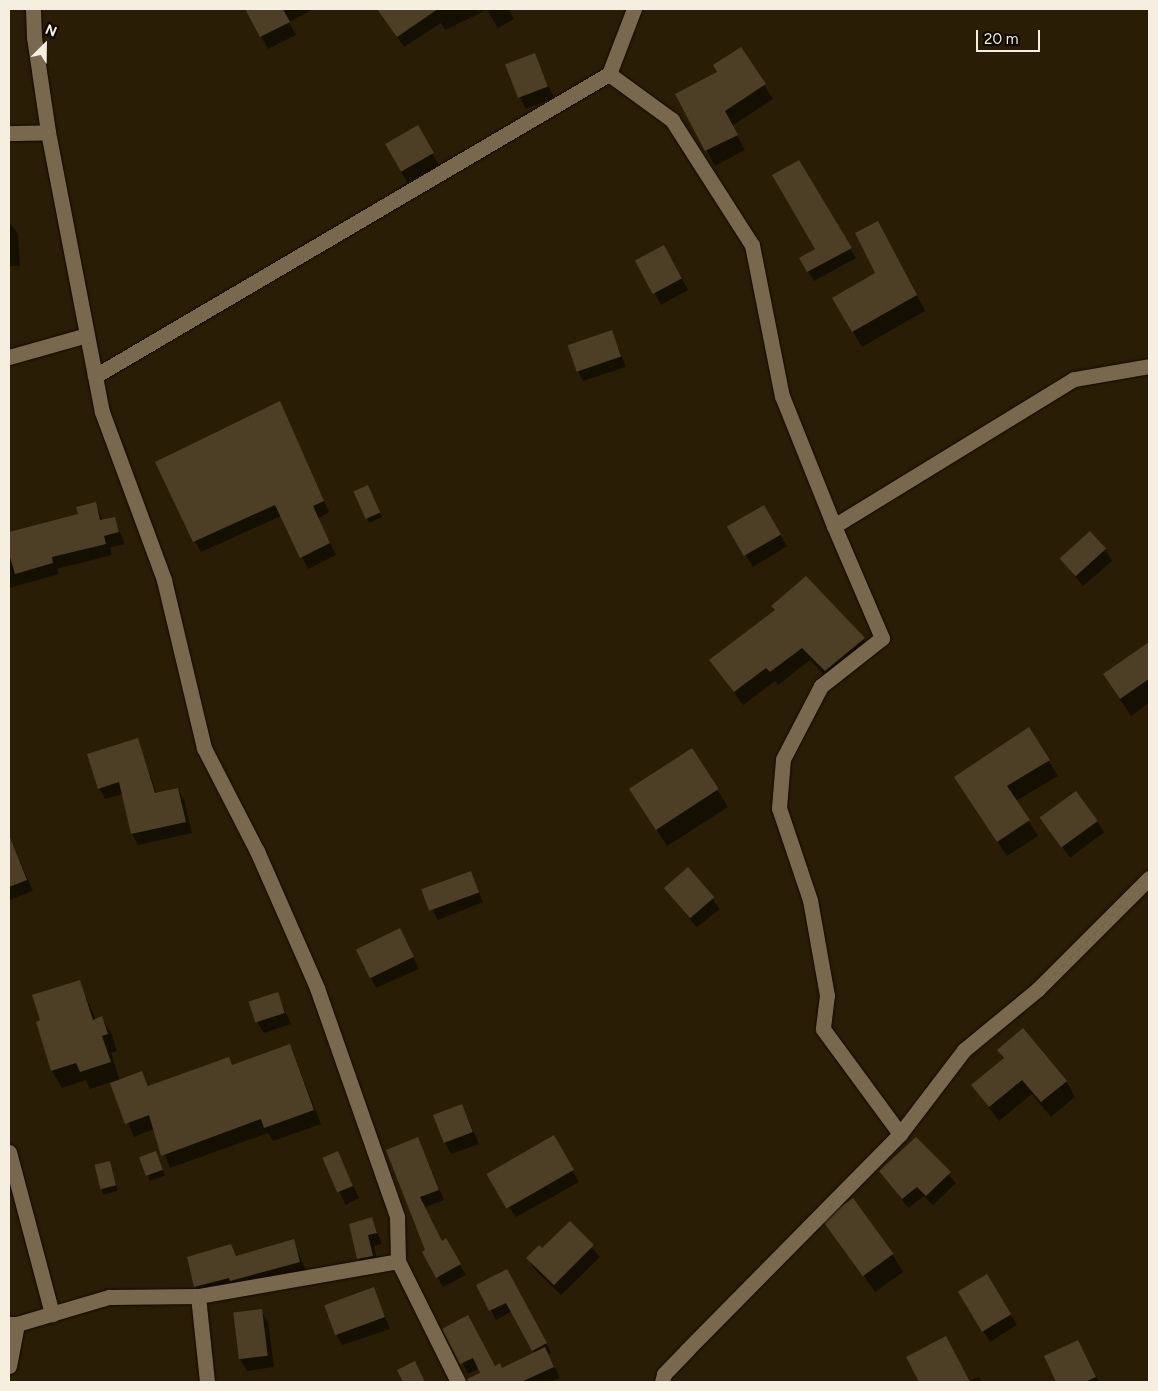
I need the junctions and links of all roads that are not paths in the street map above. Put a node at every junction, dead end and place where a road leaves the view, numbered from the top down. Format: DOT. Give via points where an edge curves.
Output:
graph roads {
  1 [pos="33,9"];
  2 [pos="634,9"];
  3 [pos="609,74"];
  4 [pos="48,132"];
  5 [pos="9,133"];
  6 [pos="87,335"];
  7 [pos="9,357"];
  8 [pos="1149,366"];
  9 [pos="94,376"];
  10 [pos="834,526"];
  11 [pos="1149,878"];
  12 [pos="900,1134"];
  13 [pos="9,1152"];
  14 [pos="398,1261"];
  15 [pos="198,1296"];
  16 [pos="52,1314"];
  17 [pos="13,1324"];
  18 [pos="9,1366"];
  19 [pos="207,1382"];
  20 [pos="458,1382"];
  21 [pos="662,1382"];
  1 -- 4 [label="street"];
  2 -- 3 [label="street"];
  3 -- 9 [label="street"];
  3 -- 10 [label="street" via="672,120 752,245 782,396"];
  4 -- 5 [label="street"];
  4 -- 6 [label="street"];
  6 -- 7 [label="street"];
  6 -- 9 [label="street"];
  8 -- 10 [label="street" via="1074,379"];
  9 -- 14 [label="street" via="102,412 164,580 204,748 257,851 317,988 397,1217"];
  10 -- 12 [label="street" via="882,638 821,686 783,759 779,808 810,900 827,995 823,1029"];
  11 -- 12 [label="street" via="1038,989 964,1050"];
  12 -- 21 [label="street" via="686,1350 664,1374"];
  13 -- 16 [label="street"];
  14 -- 15 [label="street"];
  14 -- 20 [label="street"];
  15 -- 16 [label="street" via="109,1297"];
  15 -- 19 [label="street"];
  16 -- 17 [label="street"];
  17 -- 18 [label="street"];
}
